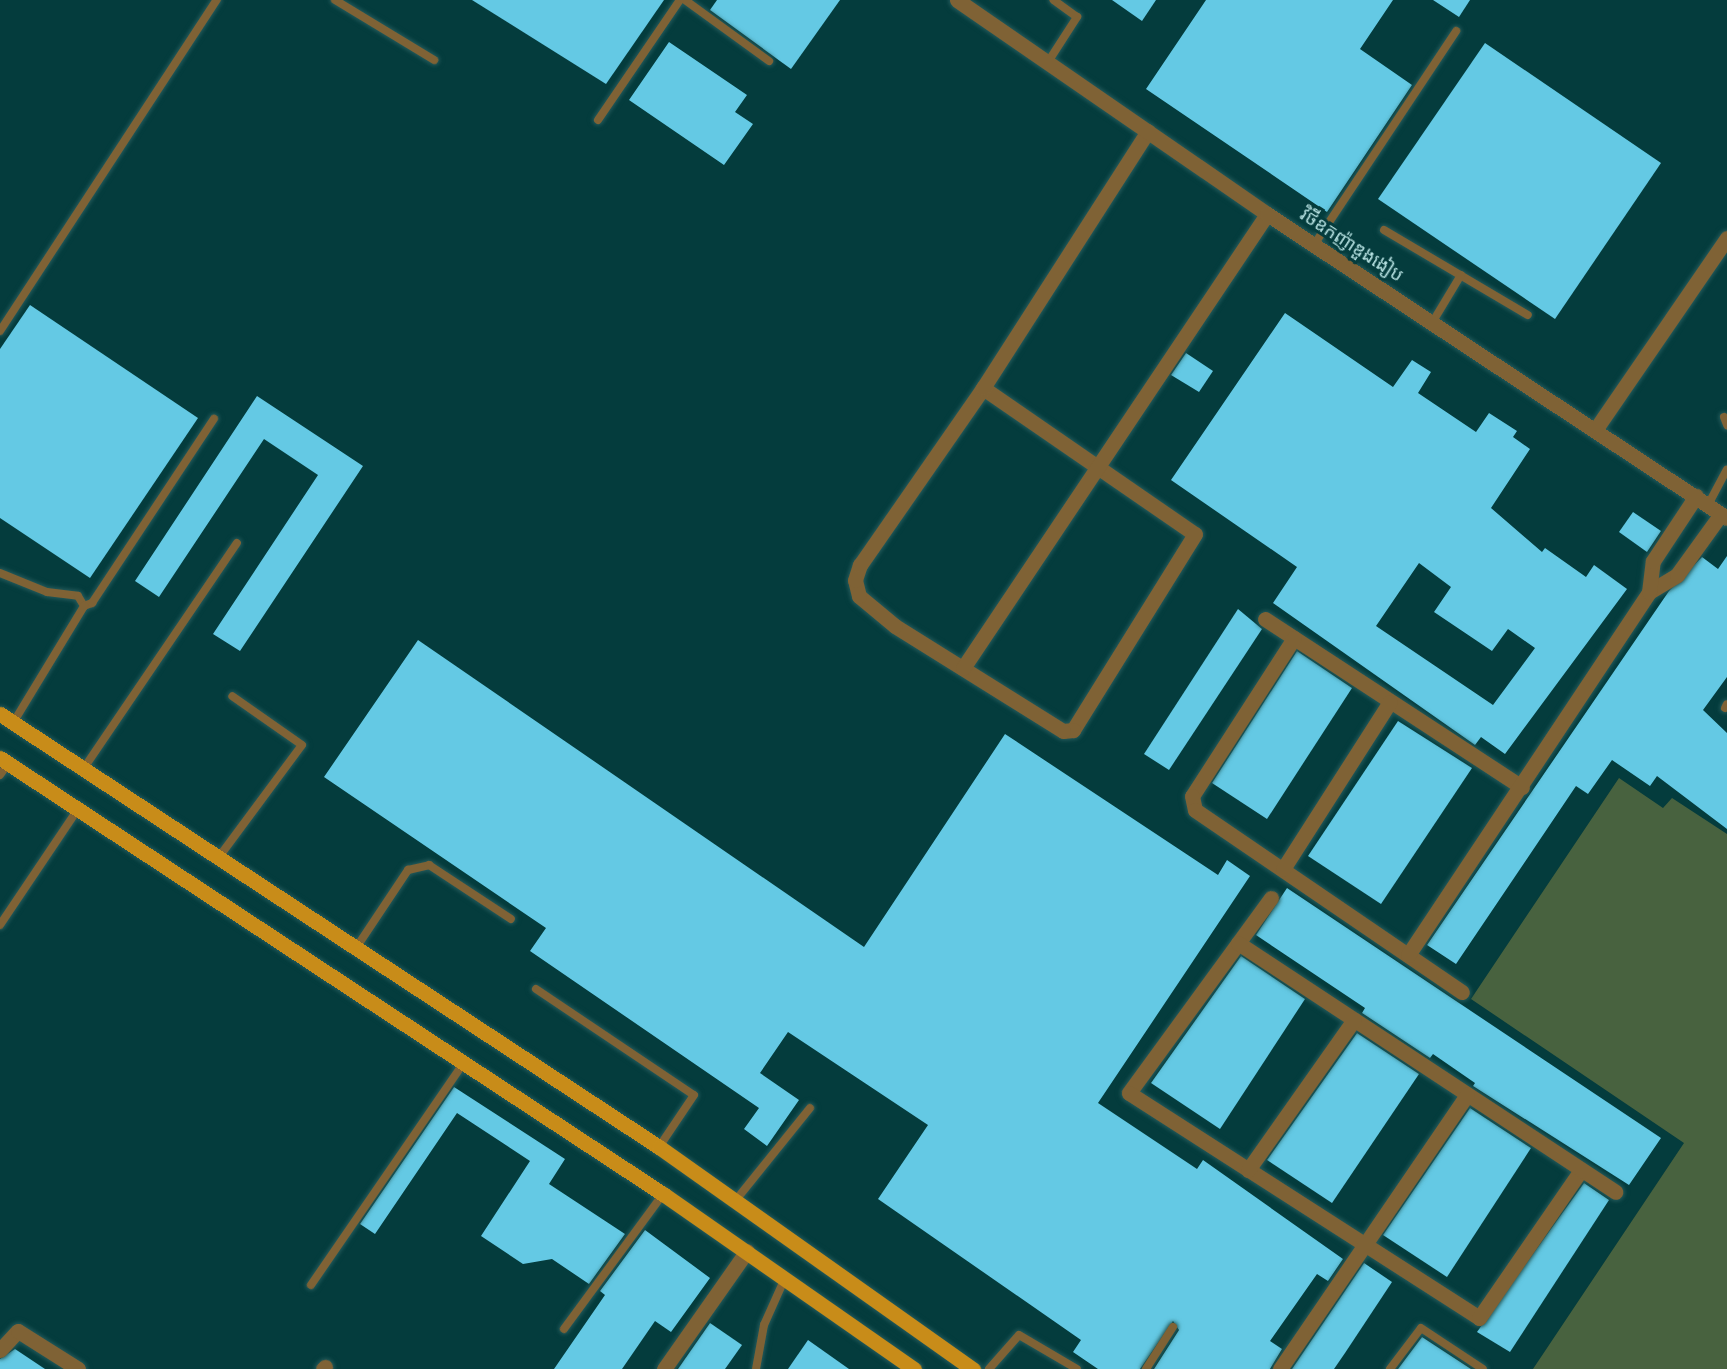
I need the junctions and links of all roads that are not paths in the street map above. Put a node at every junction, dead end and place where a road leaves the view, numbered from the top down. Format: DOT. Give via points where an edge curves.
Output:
graph roads {
  1 [pos="216,0"];
  2 [pos="335,0"];
  3 [pos="682,0"];
  4 [pos="957,0"];
  5 [pos="1054,0"];
  6 [pos="1456,32"];
  7 [pos="434,60"];
  8 [pos="769,61"];
  9 [pos="1048,62"];
  10 [pos="598,120"];
  11 [pos="1148,131"];
  12 [pos="1268,214"];
  13 [pos="1384,230"];
  14 [pos="1727,238"];
  15 [pos="1314,245"];
  16 [pos="1461,275"];
  17 [pos="1528,315"];
  18 [pos="1432,323"];
  19 [pos="0,331"];
  20 [pos="983,388"];
  21 [pos="214,419"];
  22 [pos="1595,430"];
  23 [pos="1100,464"];
  24 [pos="1727,470"];
  25 [pos="1713,508"];
  26 [pos="237,543"];
  27 [pos="0,573"];
  28 [pos="1649,592"];
  29 [pos="84,606"];
  30 [pos="1266,619"];
  31 [pos="1294,638"];
  32 [pos="963,668"];
  33 [pos="232,696"];
  34 [pos="1390,702"];
  35 [pos="6,718"];
  36 [pos="3,766"];
  37 [pos="84,768"];
  38 [pos="1522,787"];
  39 [pos="78,809"];
  40 [pos="219,857"];
  41 [pos="1282,869"];
  42 [pos="1271,898"];
  43 [pos="511,920"];
  44 [pos="0,925"];
  45 [pos="1238,943"];
  46 [pos="356,948"];
  47 [pos="1407,955"];
  48 [pos="536,989"];
  49 [pos="1462,992"];
  50 [pos="1354,1020"];
  51 [pos="464,1062"];
  52 [pos="1467,1095"];
  53 [pos="810,1108"];
  54 [pos="659,1147"];
  55 [pos="1248,1170"];
  56 [pos="1581,1170"];
  57 [pos="1615,1192"];
  58 [pos="663,1194"];
  59 [pos="736,1200"];
  60 [pos="1365,1245"];
  61 [pos="747,1251"];
  62 [pos="785,1278"];
  63 [pos="311,1285"];
  64 [pos="1173,1327"];
  65 [pos="564,1329"];
  66 [pos="0,1350"];
  67 [pos="911,1368"];
  68 [pos="78,1369"];
  69 [pos="664,1369"];
  70 [pos="756,1369"];
  71 [pos="973,1369"];
  72 [pos="989,1369"];
  73 [pos="1077,1369"];
  74 [pos="1146,1369"];
  75 [pos="1280,1369"];
  76 [pos="1390,1369"];
  77 [pos="1484,1369"];
  1 -- 19 [label="lane"];
  2 -- 7 [label="lane"];
  3 -- 8 [label="lane"];
  3 -- 10 [label="lane"];
  4 -- 9 [label="street, វិថីឧកញ៉ាឌួងងៀប"];
  5 -- 9 [label="lane" via="1077,17"];
  6 -- 15 [label="lane"];
  9 -- 11 [label="street, វិថីឧកញ៉ាឌួងងៀប"];
  11 -- 12 [label="street, វិថីឧកញ៉ាឌួងងៀប"];
  11 -- 20 [label="street"];
  12 -- 15 [label="street, វិថីឧកញ៉ាឌួងងៀប"];
  12 -- 23 [label="street"];
  13 -- 16 [label="lane"];
  14 -- 22 [label="street"];
  15 -- 18 [label="street, វិថីឧកញ៉ាឌួងងៀប"];
  16 -- 17 [label="lane"];
  16 -- 18 [label="lane"];
  18 -- 22 [label="street, វិថីឧកញ៉ាឌួងងៀប"];
  20 -- 23 [label="street"];
  20 -- 32 [label="street" via="883,529 855,580 859,596 895,626"];
  21 -- 29 [label="lane" via="92,603"];
  22 -- 25 [label="street, វិថីឧកញ៉ាឌួងងៀប"];
  23 -- 32 [label="street"];
  23 -- 32 [label="street" via="1195,534 1079,723 1063,731"];
  24 -- 25 [label="lane"];
  25 -- 28 [label="street" via="1677,575"];
  25 -- 28 [label="street" via="1653,561"];
  26 -- 37 [label="lane"];
  27 -- 29 [label="lane" via="47,592 78,596"];
  28 -- 38 [label="street"];
  29 -- 35 [label="lane"];
  30 -- 31 [label="street"];
  31 -- 34 [label="street"];
  31 -- 41 [label="street" via="1192,796 1195,810"];
  33 -- 40 [label="lane" via="302,745"];
  34 -- 38 [label="street"];
  34 -- 41 [label="street"];
  35 -- 37 [label="main road"];
  36 -- 39 [label="main road"];
  37 -- 40 [label="main road"];
  38 -- 47 [label="street"];
  39 -- 44 [label="lane"];
  39 -- 51 [label="main road"];
  40 -- 46 [label="main road"];
  41 -- 47 [label="street"];
  42 -- 45 [label="street"];
  43 -- 46 [label="lane" via="429,864 408,870"];
  45 -- 50 [label="street"];
  45 -- 55 [label="street" via="1129,1093"];
  46 -- 54 [label="main road"];
  47 -- 49 [label="street"];
  48 -- 54 [label="lane" via="694,1095"];
  50 -- 52 [label="street"];
  50 -- 55 [label="street"];
  51 -- 58 [label="main road"];
  51 -- 63 [label="lane"];
  52 -- 56 [label="street"];
  52 -- 60 [label="street"];
  53 -- 59 [label="lane"];
  54 -- 59 [label="main road"];
  55 -- 60 [label="street"];
  56 -- 57 [label="street"];
  56 -- 60 [label="street" via="1479,1318"];
  58 -- 61 [label="main road"];
  58 -- 65 [label="lane"];
  59 -- 71 [label="main road"];
  60 -- 75 [label="street"];
  61 -- 62 [label="main road"];
  61 -- 69 [label="street"];
  62 -- 67 [label="main road"];
  62 -- 70 [label="lane" via="764,1325"];
  64 -- 74 [label="lane"];
  66 -- 68 [label="street" via="18,1331"];
  72 -- 73 [label="lane" via="1019,1335"];
  76 -- 77 [label="lane" via="1421,1328"];
}
